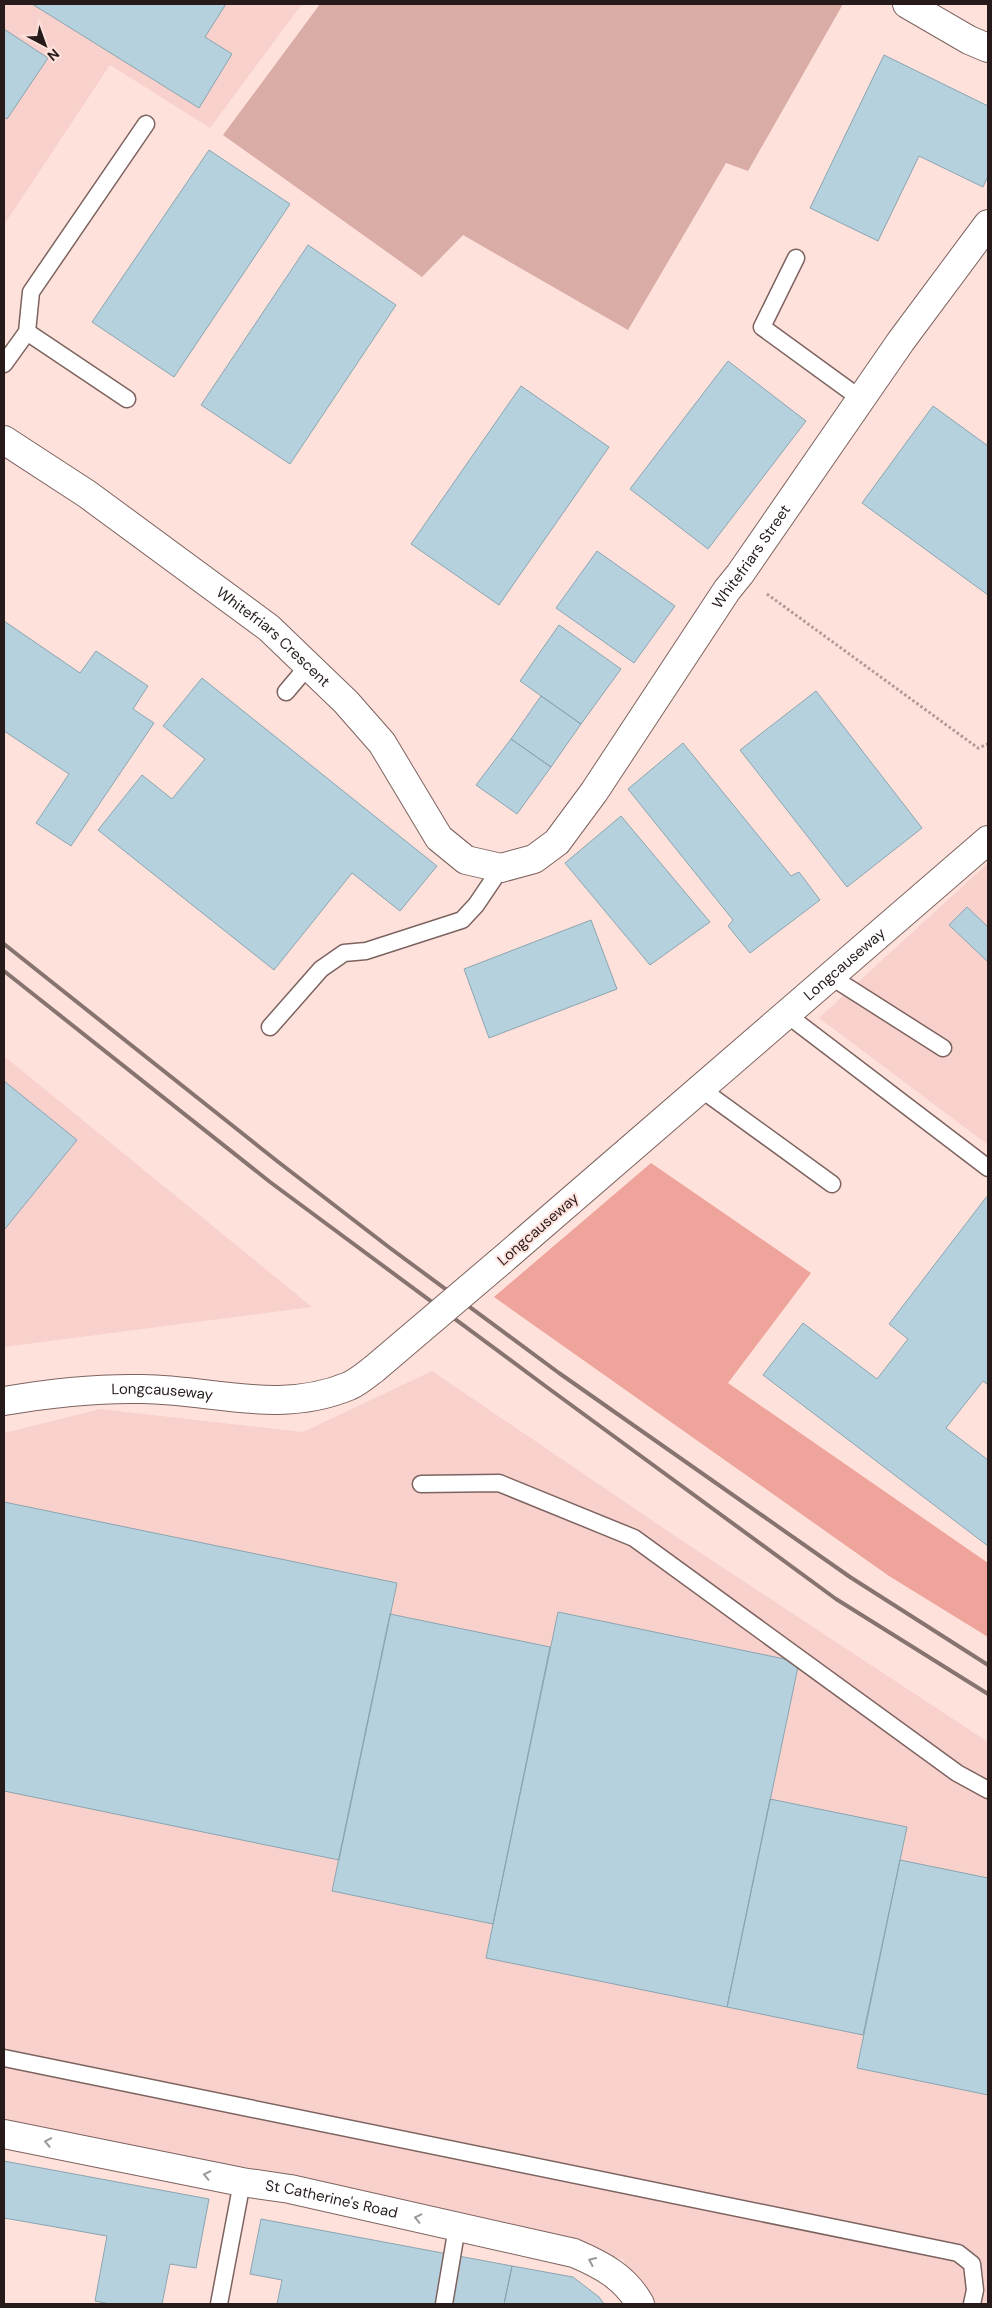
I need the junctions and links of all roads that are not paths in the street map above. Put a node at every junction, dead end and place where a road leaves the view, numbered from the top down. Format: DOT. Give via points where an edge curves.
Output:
graph roads {
  1 [pos="907,4"];
  2 [pos="988,48"];
  3 [pos="146,124"];
  4 [pos="988,224"];
  5 [pos="796,258"];
  6 [pos="27,332"];
  7 [pos="4,364"];
  8 [pos="127,399"];
  9 [pos="861,399"];
  10 [pos="4,440"];
  11 [pos="308,666"];
  12 [pos="286,692"];
  13 [pos="988,840"];
  14 [pos="502,868"];
  15 [pos="830,976"];
  16 [pos="786,1014"];
  17 [pos="270,1027"];
  18 [pos="943,1048"];
  19 [pos="700,1089"];
  20 [pos="988,1168"];
  21 [pos="832,1184"];
  22 [pos="4,1401"];
  23 [pos="421,1484"];
  24 [pos="988,1790"];
  25 [pos="4,2058"];
  26 [pos="4,2134"];
  27 [pos="242,2182"];
  28 [pos="457,2227"];
  29 [pos="219,2304"];
  30 [pos="444,2304"];
  31 [pos="640,2304"];
  32 [pos="972,2304"];
  1 -- 2 [label="street"];
  3 -- 6 [label="lane" via="31,292"];
  4 -- 9 [label="street, Whitefriars Street"];
  5 -- 9 [label="lane" via="762,327"];
  6 -- 7 [label="lane"];
  6 -- 8 [label="lane"];
  9 -- 14 [label="street, Whitefriars Street" via="557,842 534,859"];
  10 -- 11 [label="street, Whitefriars Crescent" via="87,494 269,628"];
  11 -- 12 [label="lane"];
  11 -- 14 [label="street, Whitefriars Crescent" via="382,743 439,838 466,860"];
  13 -- 15 [label="street, Longcauseway"];
  14 -- 17 [label="lane" via="462,920 366,952 344,953 321,969"];
  15 -- 16 [label="street, Longcauseway"];
  15 -- 18 [label="lane"];
  16 -- 19 [label="street, Longcauseway"];
  16 -- 20 [label="lane"];
  19 -- 21 [label="lane"];
  19 -- 22 [label="street, Longcauseway, bridge" via="374,1369 350,1385 294,1400 266,1401 203,1392 144,1389 59,1392"];
  23 -- 24 [label="lane" via="499,1483 634,1538 957,1773"];
  25 -- 32 [label="lane" via="958,2253 972,2264 975,2290"];
  27 -- 26 [label="street, St Catherine's Road, one-way"];
  28 -- 27 [label="street, St Catherine's Road, one-way" via="290,2189"];
  27 -- 29 [label="lane"];
  28 -- 30 [label="lane"];
  31 -- 28 [label="street, St Catherine's Road, one-way" via="632,2289 607,2268 574,2253"];
}
